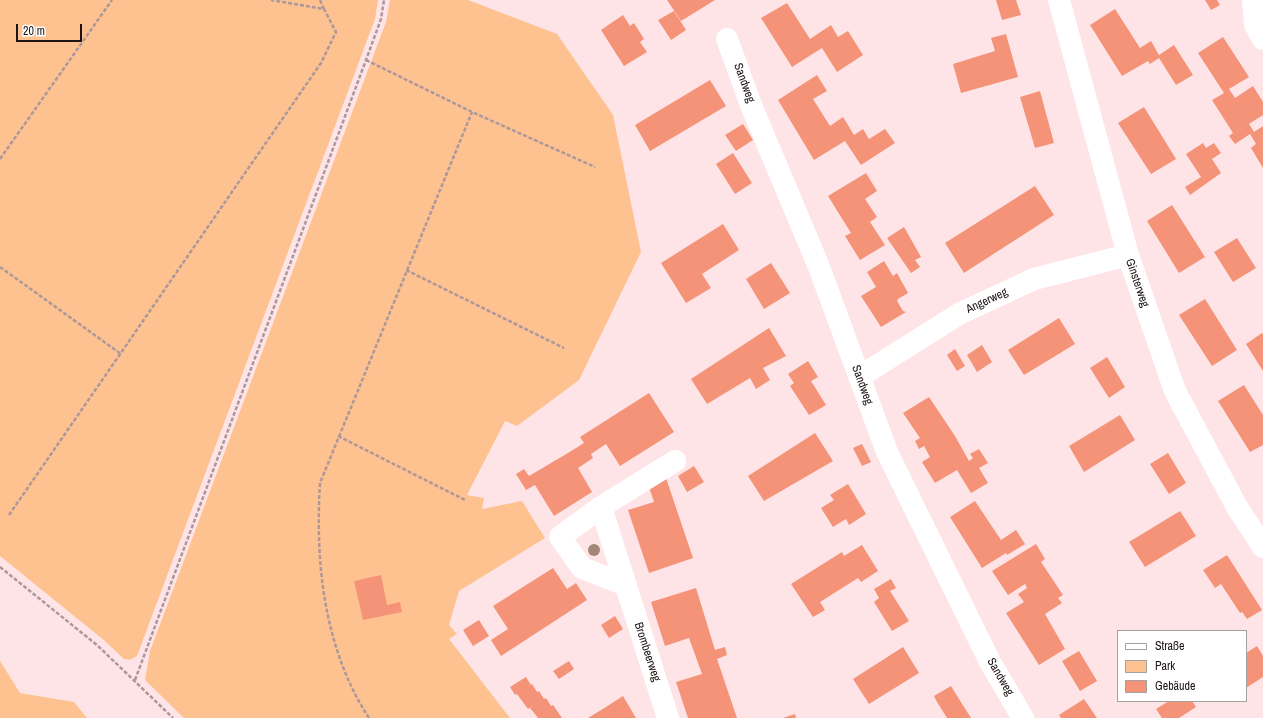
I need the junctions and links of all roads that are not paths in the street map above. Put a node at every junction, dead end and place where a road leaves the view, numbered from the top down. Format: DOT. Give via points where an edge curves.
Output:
graph roads {
  1 [pos="1059,0"];
  2 [pos="1253,0"];
  3 [pos="727,39"];
  4 [pos="1263,39"];
  5 [pos="1128,255"];
  6 [pos="859,377"];
  7 [pos="675,461"];
  8 [pos="601,507"];
  9 [pos="1263,547"];
  10 [pos="626,585"];
  11 [pos="668,718"];
  12 [pos="1023,718"];
  1 -- 5 [label="street, Ginsterweg"];
  2 -- 4 [label="street" via="1255,25"];
  3 -- 6 [label="street, Sandweg" via="819,267"];
  5 -- 6 [label="street, Angerweg" via="1028,282 959,314"];
  5 -- 9 [label="street, Ginsterweg" via="1175,391 1237,507"];
  6 -- 12 [label="street, Sandweg" via="886,452 990,662"];
  7 -- 8 [label="street"];
  8 -- 10 [label="street, Brombeerweg"];
  8 -- 10 [label="street" via="560,537 582,568"];
  10 -- 11 [label="street, Brombeerweg"];
}
